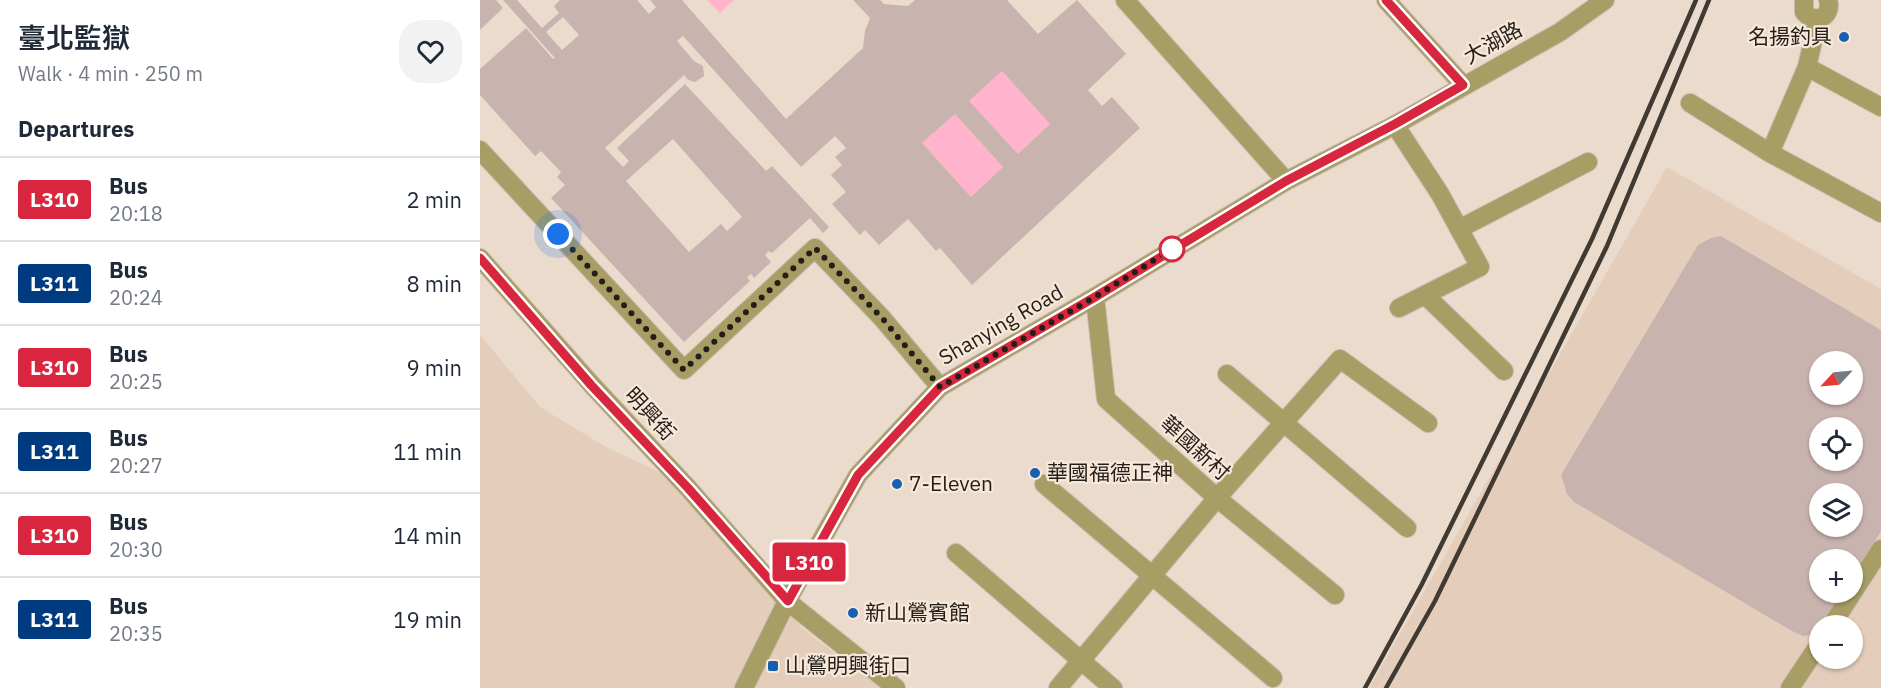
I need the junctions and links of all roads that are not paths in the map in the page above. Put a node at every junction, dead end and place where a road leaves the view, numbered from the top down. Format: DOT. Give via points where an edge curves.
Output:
graph roads {
  1 [pos="1125,0"];
  2 [pos="1386,0"];
  3 [pos="1605,0"];
  4 [pos="1804,0"];
  5 [pos="1828,0"];
  6 [pos="1818,19"];
  7 [pos="1807,67"];
  8 [pos="1463,85"];
  9 [pos="1690,103"];
  10 [pos="1881,107"];
  11 [pos="1395,124"];
  12 [pos="480,150"];
  13 [pos="1770,153"];
  14 [pos="1588,162"];
  15 [pos="1303,171"];
  16 [pos="1286,181"];
  17 [pos="1881,213"];
  18 [pos="1459,229"];
  19 [pos="480,258"];
  20 [pos="1425,295"];
  21 [pos="1095,297"];
  22 [pos="1399,308"];
  23 [pos="1504,371"];
  24 [pos="1227,374"];
  25 [pos="940,387"];
  26 [pos="1284,423"];
  27 [pos="1428,423"];
  28 [pos="1044,484"];
  29 [pos="1217,498"];
  30 [pos="1407,528"];
  31 [pos="1881,549"];
  32 [pos="956,553"];
  33 [pos="1151,576"];
  34 [pos="1335,595"];
  35 [pos="788,601"];
  36 [pos="1838,615"];
  37 [pos="1809,660"];
  38 [pos="1081,661"];
  39 [pos="1273,678"];
  40 [pos="744,688"];
  41 [pos="896,688"];
  42 [pos="1058,688"];
  43 [pos="1113,688"];
  44 [pos="1790,688"];
  1 -- 16 [label="street"];
  2 -- 8 [label="street"];
  3 -- 8 [label="street, 大湖路" via="1560,32"];
  4 -- 6 [label="street" via="1804,12"];
  5 -- 6 [label="street" via="1828,13"];
  6 -- 7 [label="street"];
  7 -- 10 [label="street"];
  7 -- 13 [label="street"];
  8 -- 11 [label="street, 大湖路"];
  9 -- 13 [label="street"];
  11 -- 15 [label="street, 大湖路"];
  11 -- 18 [label="street"];
  12 -- 25 [label="street" via="684,370 815,248 882,318"];
  13 -- 17 [label="street"];
  14 -- 18 [label="street"];
  15 -- 16 [label="street, Shanying Road"];
  16 -- 21 [label="street, Shanying Road"];
  18 -- 20 [label="street" via="1480,267"];
  19 -- 35 [label="street, 明興街"];
  20 -- 22 [label="street"];
  20 -- 23 [label="street"];
  21 -- 25 [label="street, Shanying Road"];
  21 -- 29 [label="street, 華國新村" via="1106,399"];
  24 -- 26 [label="street"];
  25 -- 35 [label="street, Shanying Road" via="858,475"];
  26 -- 27 [label="street" via="1340,359"];
  26 -- 29 [label="street"];
  26 -- 30 [label="street"];
  28 -- 33 [label="street"];
  29 -- 33 [label="street"];
  29 -- 34 [label="street, 華國新村"];
  31 -- 36 [label="street"];
  32 -- 38 [label="street"];
  33 -- 38 [label="street"];
  33 -- 39 [label="street"];
  35 -- 40 [label="street, Shanying Road"];
  35 -- 41 [label="street"];
  37 -- 44 [label="street"];
  38 -- 42 [label="street"];
  38 -- 43 [label="street"];
}
